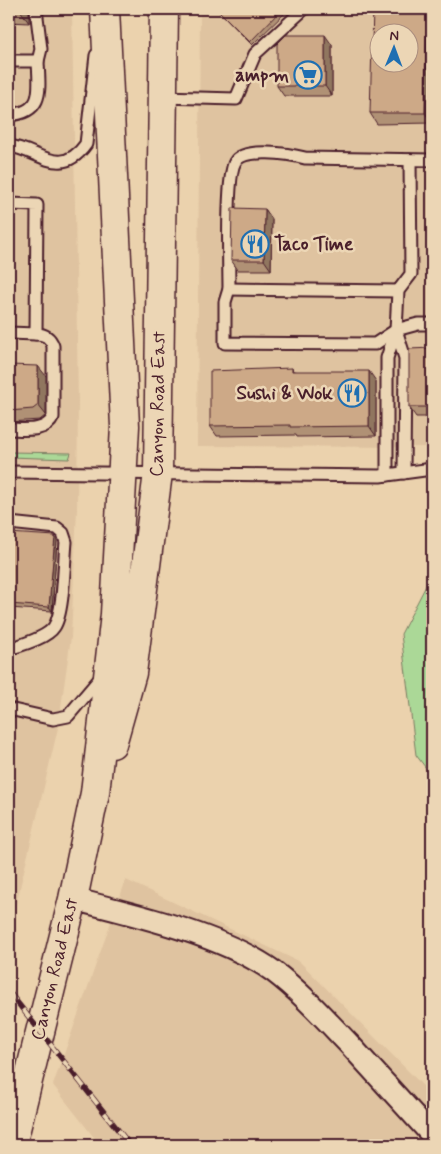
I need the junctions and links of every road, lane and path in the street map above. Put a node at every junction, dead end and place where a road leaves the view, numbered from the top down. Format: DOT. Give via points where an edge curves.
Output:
graph roads {
  1 [pos="36,9"];
  2 [pos="104,9"];
  3 [pos="164,9"];
  4 [pos="304,9"];
  5 [pos="9,61"];
  6 [pos="38,61"];
  7 [pos="162,97"];
  8 [pos="9,115"];
  9 [pos="9,146"];
  10 [pos="410,160"];
  11 [pos="432,160"];
  12 [pos="9,204"];
  13 [pos="229,289"];
  14 [pos="398,291"];
  15 [pos="432,324"];
  16 [pos="396,330"];
  17 [pos="9,334"];
  18 [pos="36,334"];
  19 [pos="9,429"];
  20 [pos="432,469"];
  21 [pos="9,472"];
  22 [pos="123,472"];
  23 [pos="158,473"];
  24 [pos="404,473"];
  25 [pos="387,475"];
  26 [pos="9,523"];
  27 [pos="9,649"];
  28 [pos="108,669"];
  29 [pos="9,709"];
  30 [pos="95,793"];
  31 [pos="73,899"];
  32 [pos="432,1135"];
  33 [pos="12,1145"];
  1 -- 6 [label="lane" via="41,49"];
  2 -- 9 [label="lane" via="91,86 86,144 79,153 58,162"];
  2 -- 22 [label="main road, Canyon Road East" via="125,426"];
  3 -- 7 [label="main road, Canyon Road East"];
  4 -- 7 [label="lane" via="254,54 236,99"];
  5 -- 6 [label="lane"];
  6 -- 8 [label="lane" via="38,98 26,112"];
  7 -- 23 [label="main road, Canyon Road East"];
  10 -- 11 [label="lane"];
  10 -- 13 [label="lane" via="249,154 235,162 231,181"];
  10 -- 14 [label="lane" via="411,274"];
  12 -- 18 [label="lane" via="37,205"];
  13 -- 14 [label="lane"];
  13 -- 16 [label="lane" via="224,343 375,344"];
  14 -- 16 [label="lane"];
  15 -- 16 [label="lane"];
  16 -- 24 [label="lane" via="405,358"];
  16 -- 25 [label="lane" via="387,358"];
  17 -- 18 [label="lane"];
  18 -- 19 [label="lane" via="50,338 53,346 53,417 51,422 35,429"];
  20 -- 24 [label="lane"];
  21 -- 22 [label="lane"];
  22 -- 23 [label="lane"];
  22 -- 28 [label="main road, Canyon Road East" via="115,614"];
  23 -- 25 [label="lane"];
  23 -- 30 [label="main road, Canyon Road East" via="132,673 121,719"];
  24 -- 25 [label="lane"];
  26 -- 27 [label="lane" via="57,528 66,542 60,609 54,628 35,640"];
  28 -- 29 [label="lane" via="68,716 53,719"];
  28 -- 30 [label="main road, Canyon Road East"];
  30 -- 31 [label="main road, Canyon Road East"];
  31 -- 32 [label="street" via="195,934 272,970 306,998"];
  31 -- 33 [label="main road, Canyon Road East"];
}
